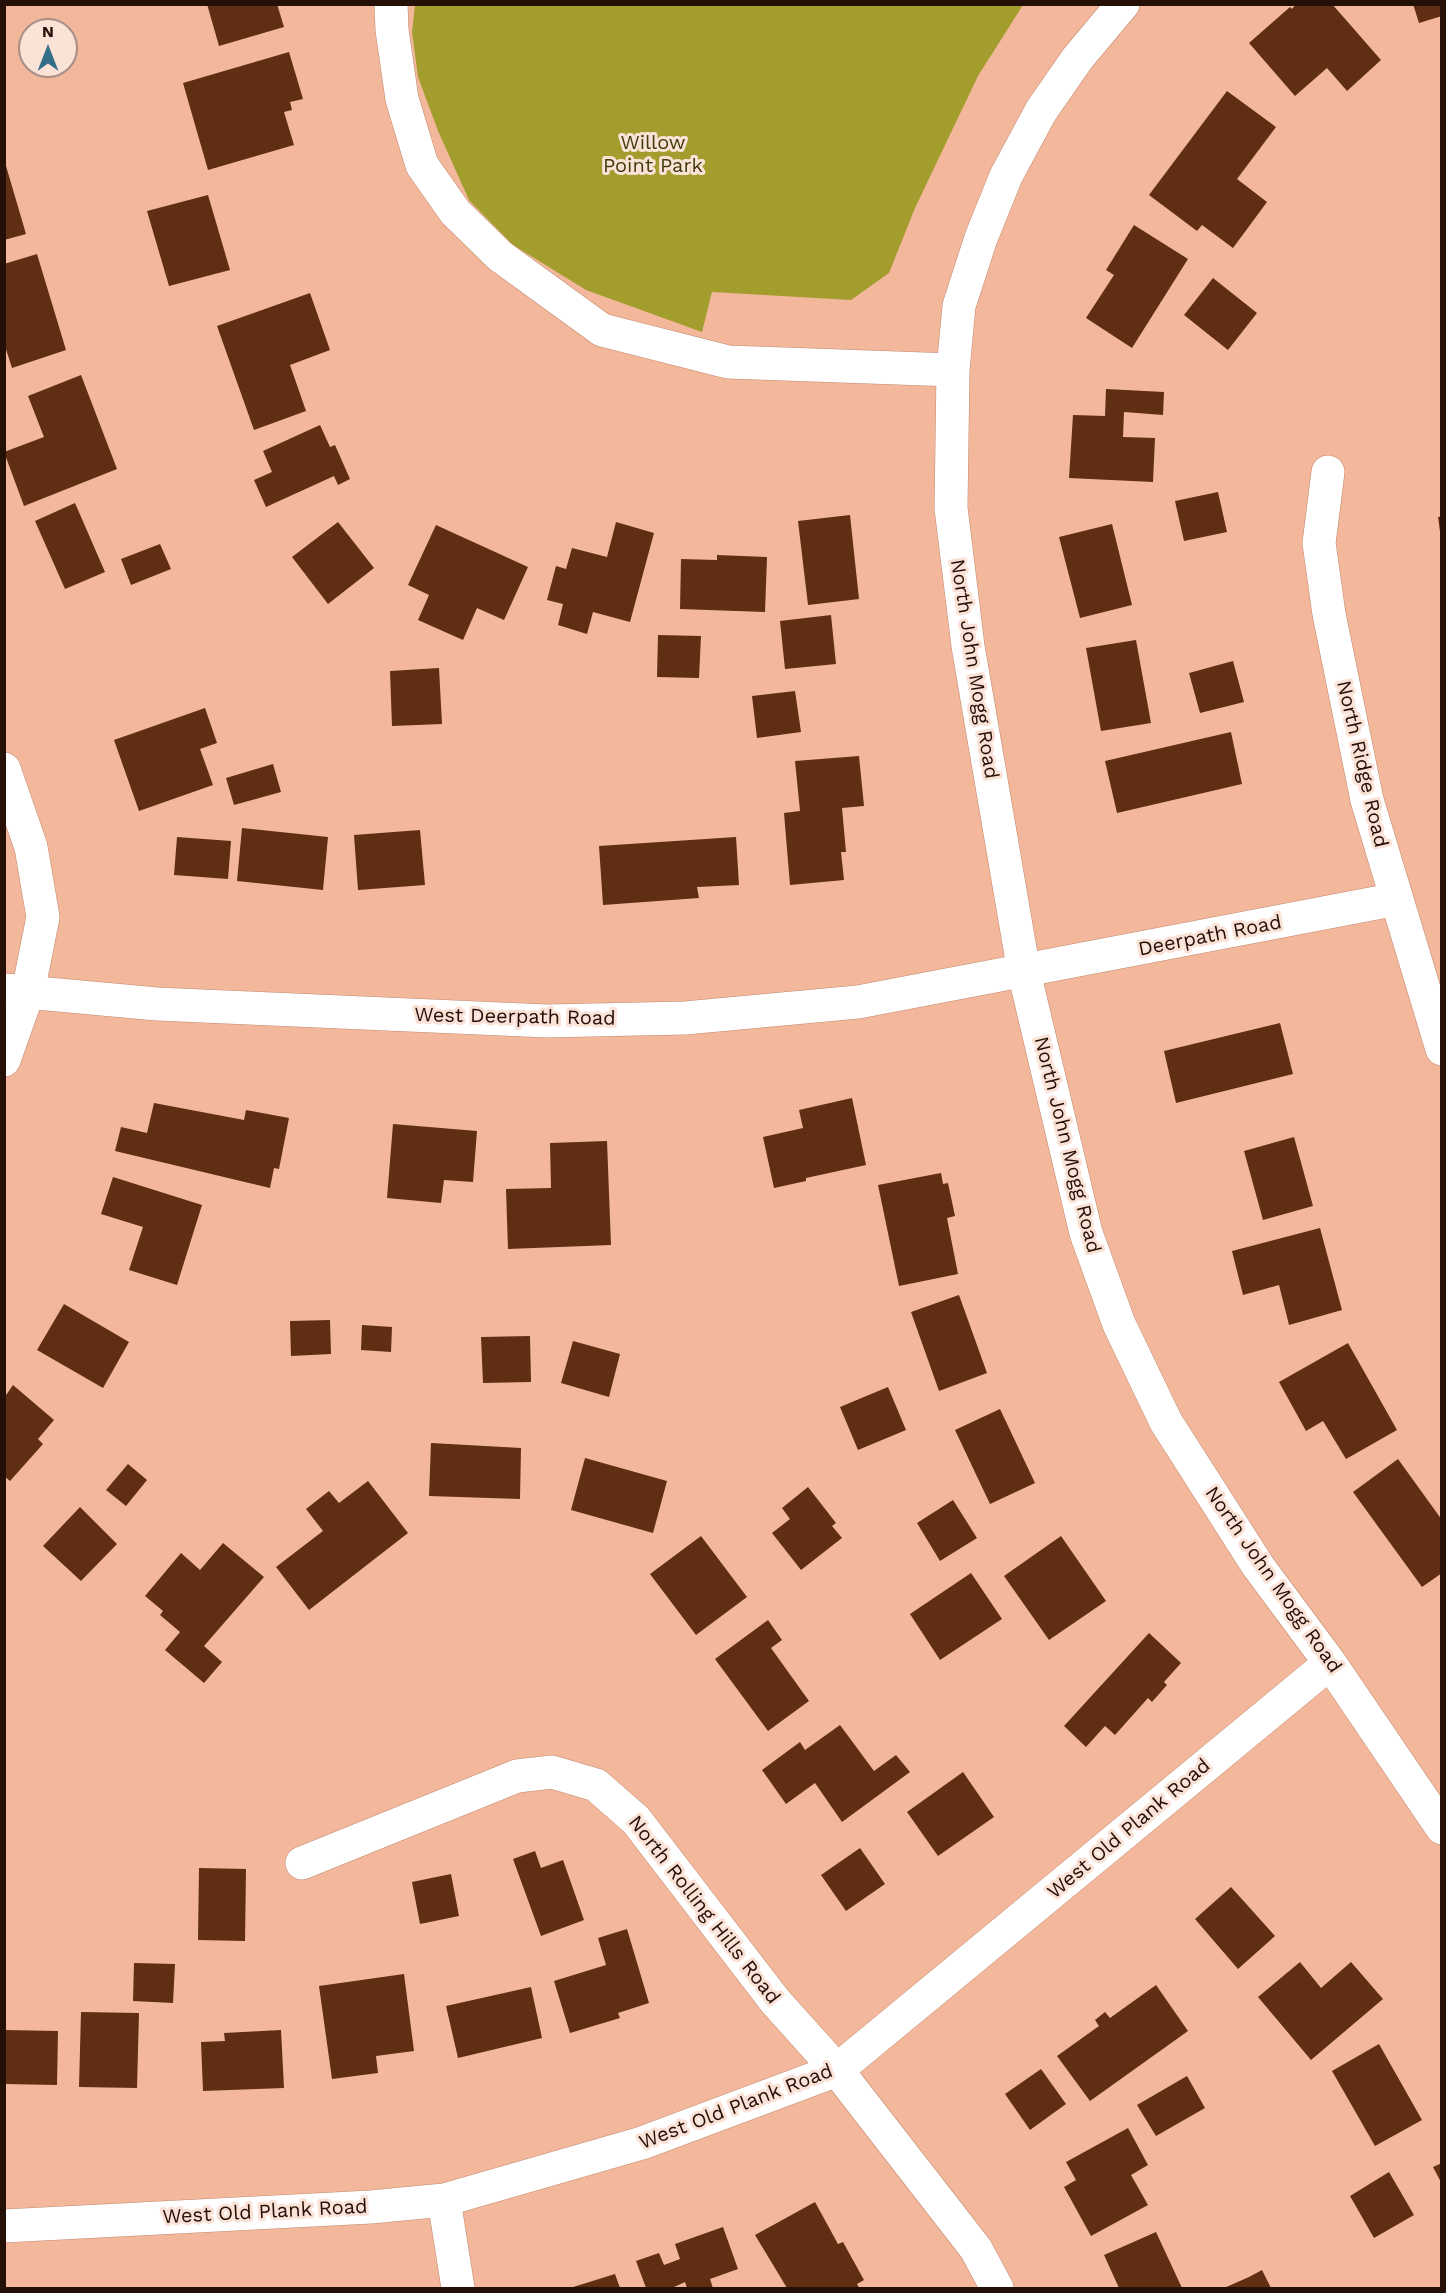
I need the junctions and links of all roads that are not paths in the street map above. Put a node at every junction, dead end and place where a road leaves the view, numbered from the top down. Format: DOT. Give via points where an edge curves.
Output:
graph roads {
  1 [pos="391,4"];
  2 [pos="1123,4"];
  3 [pos="953,370"];
  4 [pos="1328,472"];
  5 [pos="4,769"];
  6 [pos="1397,899"];
  7 [pos="1024,972"];
  8 [pos="16,991"];
  9 [pos="1442,1049"];
  10 [pos="4,1060"];
  11 [pos="1330,1663"];
  12 [pos="1442,1828"];
  13 [pos="302,1863"];
  14 [pos="837,2070"];
  15 [pos="444,2200"];
  16 [pos="4,2226"];
  17 [pos="459,2289"];
  18 [pos="997,2289"];
  1 -- 3 [label="street" via="402,99 422,165 455,212 500,256 602,330 728,362"];
  2 -- 3 [label="street, North John Mogg Road" via="1077,59 1041,111 1006,176 959,306"];
  3 -- 7 [label="street, North John Mogg Road" via="951,508 968,646"];
  4 -- 6 [label="street, North Ridge Road" via="1319,543 1329,614 1367,800"];
  5 -- 8 [label="street" via="31,848 43,917"];
  6 -- 7 [label="street, Deerpath Road"];
  6 -- 9 [label="street, North Ridge Road"];
  7 -- 8 [label="street, West Deerpath Road" via="858,1002 685,1018 547,1022 157,1004"];
  7 -- 11 [label="street, North John Mogg Road" via="1086,1233 1119,1324 1166,1422 1258,1566"];
  8 -- 10 [label="street"];
  11 -- 12 [label="street, North John Mogg Road"];
  11 -- 14 [label="street, West Old Plank Road"];
  13 -- 14 [label="street, North Rolling Hills Road" via="517,1776 552,1772 596,1785 636,1820 775,2001"];
  14 -- 15 [label="street, West Old Plank Road" via="642,2143"];
  14 -- 18 [label="street, North Rolling Hills Road" via="976,2249"];
  15 -- 16 [label="street, West Old Plank Road"];
  15 -- 17 [label="street"];
}
